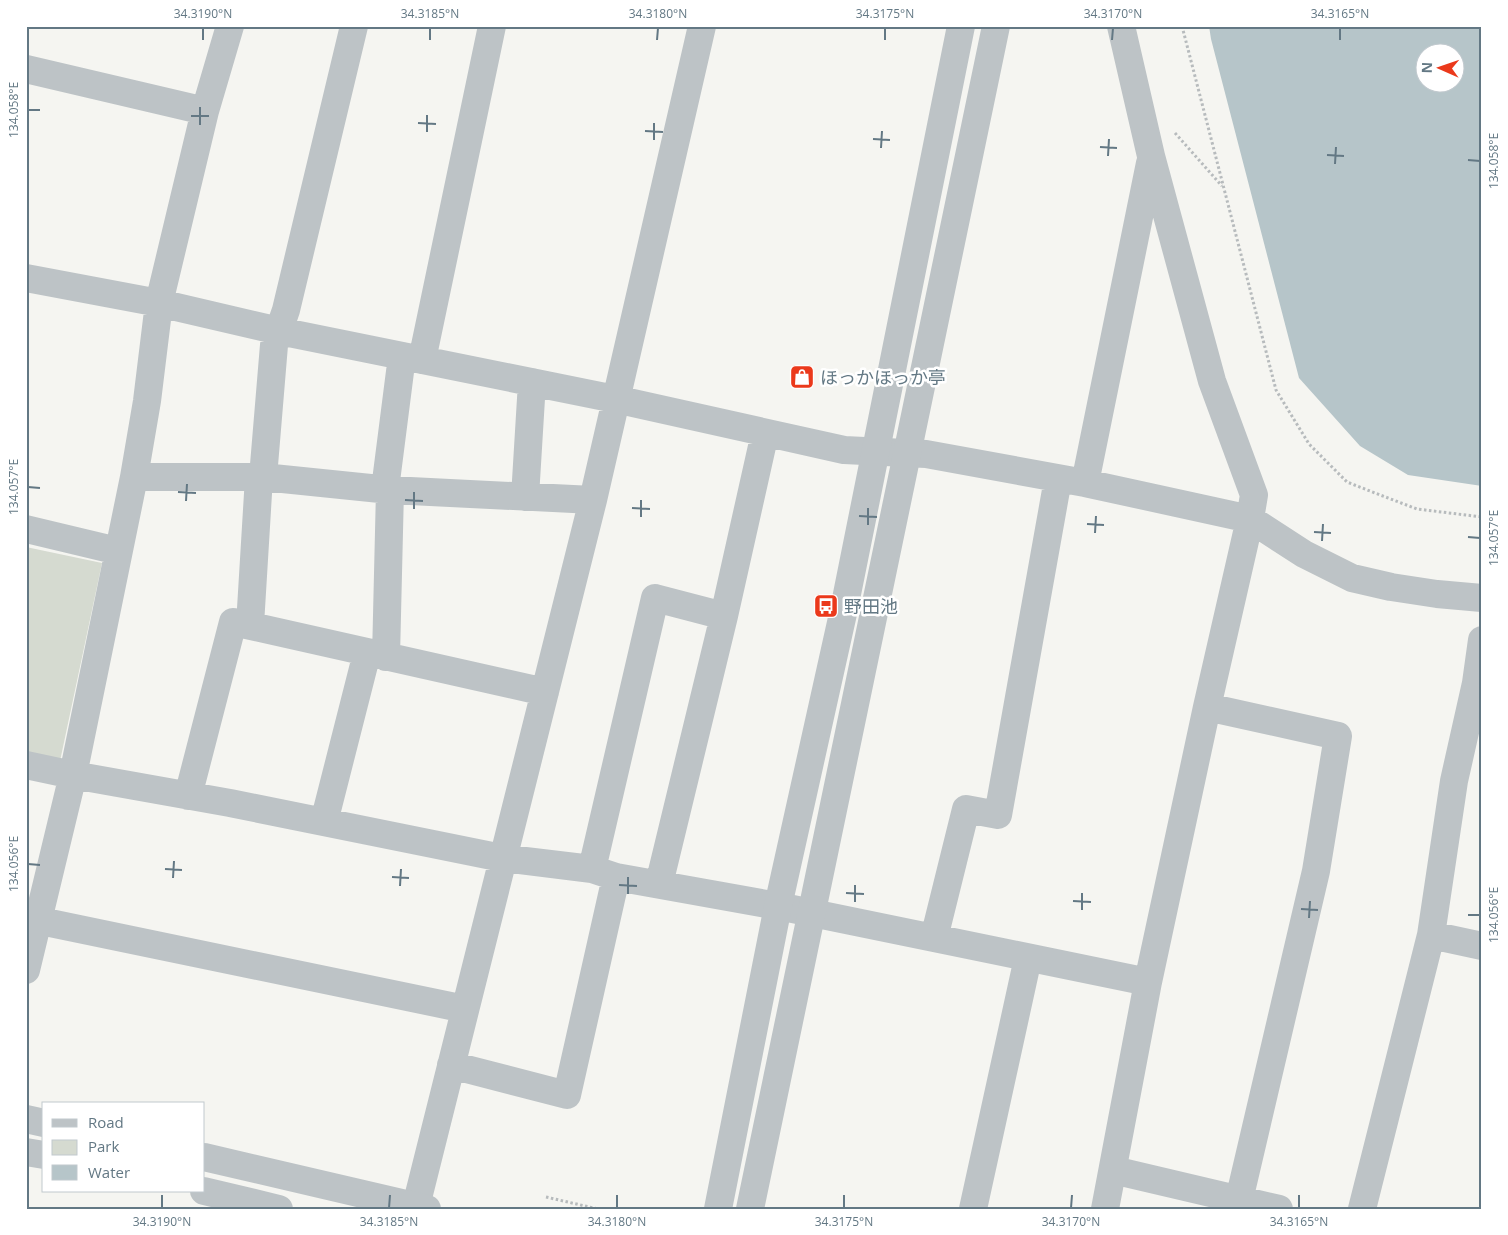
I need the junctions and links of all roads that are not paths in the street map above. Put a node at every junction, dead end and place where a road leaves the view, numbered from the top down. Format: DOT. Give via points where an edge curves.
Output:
graph roads {
  1 [pos="230,26"];
  2 [pos="354,26"];
  3 [pos="492,26"];
  4 [pos="702,26"];
  5 [pos="961,26"];
  6 [pos="996,26"];
  7 [pos="1121,26"];
  8 [pos="26,69"];
  9 [pos="205,111"];
  10 [pos="1151,156"];
  11 [pos="26,278"];
  12 [pos="159,303"];
  13 [pos="279,331"];
  14 [pos="412,358"];
  15 [pos="532,382"];
  16 [pos="615,399"];
  17 [pos="765,433"];
  18 [pos="875,452"];
  19 [pos="908,452"];
  20 [pos="134,477"];
  21 [pos="261,477"];
  22 [pos="1058,479"];
  23 [pos="1085,483"];
  24 [pos="388,490"];
  25 [pos="526,497"];
  26 [pos="593,500"];
  27 [pos="1250,519"];
  28 [pos="26,529"];
  29 [pos="118,551"];
  30 [pos="1482,598"];
  31 [pos="724,616"];
  32 [pos="250,626"];
  33 [pos="1482,640"];
  34 [pos="376,655"];
  35 [pos="1479,683"];
  36 [pos="546,692"];
  37 [pos="1207,707"];
  38 [pos="26,765"];
  39 [pos="73,775"];
  40 [pos="188,796"];
  41 [pos="324,822"];
  42 [pos="502,858"];
  43 [pos="604,873"];
  44 [pos="659,884"];
  45 [pos="778,906"];
  46 [pos="811,913"];
  47 [pos="32,920"];
  48 [pos="1431,935"];
  49 [pos="934,938"];
  50 [pos="1482,946"];
  51 [pos="1028,958"];
  52 [pos="26,970"];
  53 [pos="1148,982"];
  54 [pos="465,1009"];
  55 [pos="451,1065"];
  56 [pos="26,1119"];
  57 [pos="42,1123"];
  58 [pos="26,1152"];
  59 [pos="42,1155"];
  60 [pos="205,1157"];
  61 [pos="1113,1170"];
  62 [pos="205,1191"];
  63 [pos="1240,1200"];
  64 [pos="261,1207"];
  65 [pos="422,1208"];
  66 [pos="718,1209"];
  67 [pos="750,1209"];
  68 [pos="973,1209"];
  69 [pos="1105,1209"];
  70 [pos="1279,1209"];
  71 [pos="1362,1209"];
  1 -- 9 [label="street"];
  2 -- 13 [label="street"];
  3 -- 14 [label="street"];
  4 -- 16 [label="street"];
  5 -- 18 [label="street"];
  6 -- 19 [label="street"];
  7 -- 10 [label="street"];
  8 -- 9 [label="street"];
  9 -- 12 [label="street"];
  10 -- 23 [label="street"];
  10 -- 27 [label="street" via="1212,381 1254,495"];
  11 -- 12 [label="street"];
  12 -- 13 [label="street"];
  12 -- 20 [label="street"];
  13 -- 14 [label="street"];
  13 -- 21 [label="street" via="274,345"];
  14 -- 15 [label="street"];
  14 -- 24 [label="street"];
  15 -- 16 [label="street"];
  15 -- 25 [label="street"];
  16 -- 17 [label="street"];
  16 -- 26 [label="street"];
  17 -- 18 [label="street" via="844,450"];
  17 -- 31 [label="street"];
  18 -- 19 [label="street"];
  18 -- 45 [label="street" via="826,694"];
  19 -- 22 [label="street"];
  19 -- 46 [label="street"];
  20 -- 21 [label="street"];
  20 -- 29 [label="street"];
  21 -- 24 [label="street"];
  21 -- 32 [label="street"];
  22 -- 23 [label="street"];
  22 -- 49 [label="street" via="998,815 966,809"];
  23 -- 27 [label="street"];
  24 -- 25 [label="street"];
  24 -- 34 [label="street"];
  25 -- 26 [label="street"];
  26 -- 36 [label="street"];
  27 -- 30 [label="street" via="1304,554 1352,578 1391,587"];
  27 -- 37 [label="street"];
  28 -- 29 [label="street"];
  29 -- 39 [label="street"];
  31 -- 43 [label="street" via="655,598"];
  31 -- 44 [label="street"];
  32 -- 34 [label="street"];
  32 -- 40 [label="street" via="233,622"];
  33 -- 35 [label="street"];
  34 -- 36 [label="street"];
  34 -- 41 [label="street"];
  35 -- 48 [label="street" via="1454,781"];
  36 -- 42 [label="street"];
  37 -- 53 [label="street"];
  37 -- 63 [label="street" via="1338,736 1316,871"];
  38 -- 39 [label="street"];
  39 -- 40 [label="street"];
  39 -- 47 [label="street"];
  40 -- 41 [label="street"];
  41 -- 42 [label="street"];
  42 -- 43 [label="street"];
  42 -- 54 [label="street"];
  43 -- 44 [label="street"];
  43 -- 55 [label="street" via="567,1095"];
  44 -- 45 [label="street"];
  45 -- 46 [label="street"];
  45 -- 66 [label="street"];
  46 -- 49 [label="street"];
  46 -- 67 [label="street"];
  47 -- 52 [label="street"];
  47 -- 54 [label="street"];
  48 -- 50 [label="street"];
  48 -- 71 [label="street"];
  49 -- 51 [label="street"];
  51 -- 53 [label="street"];
  51 -- 68 [label="street"];
  53 -- 61 [label="street"];
  54 -- 55 [label="street"];
  55 -- 65 [label="street"];
  56 -- 57 [label="street"];
  58 -- 59 [label="street"];
  60 -- 65 [label="street"];
  61 -- 63 [label="street"];
  61 -- 69 [label="street"];
  62 -- 64 [label="street"];
  63 -- 70 [label="street"];
}
